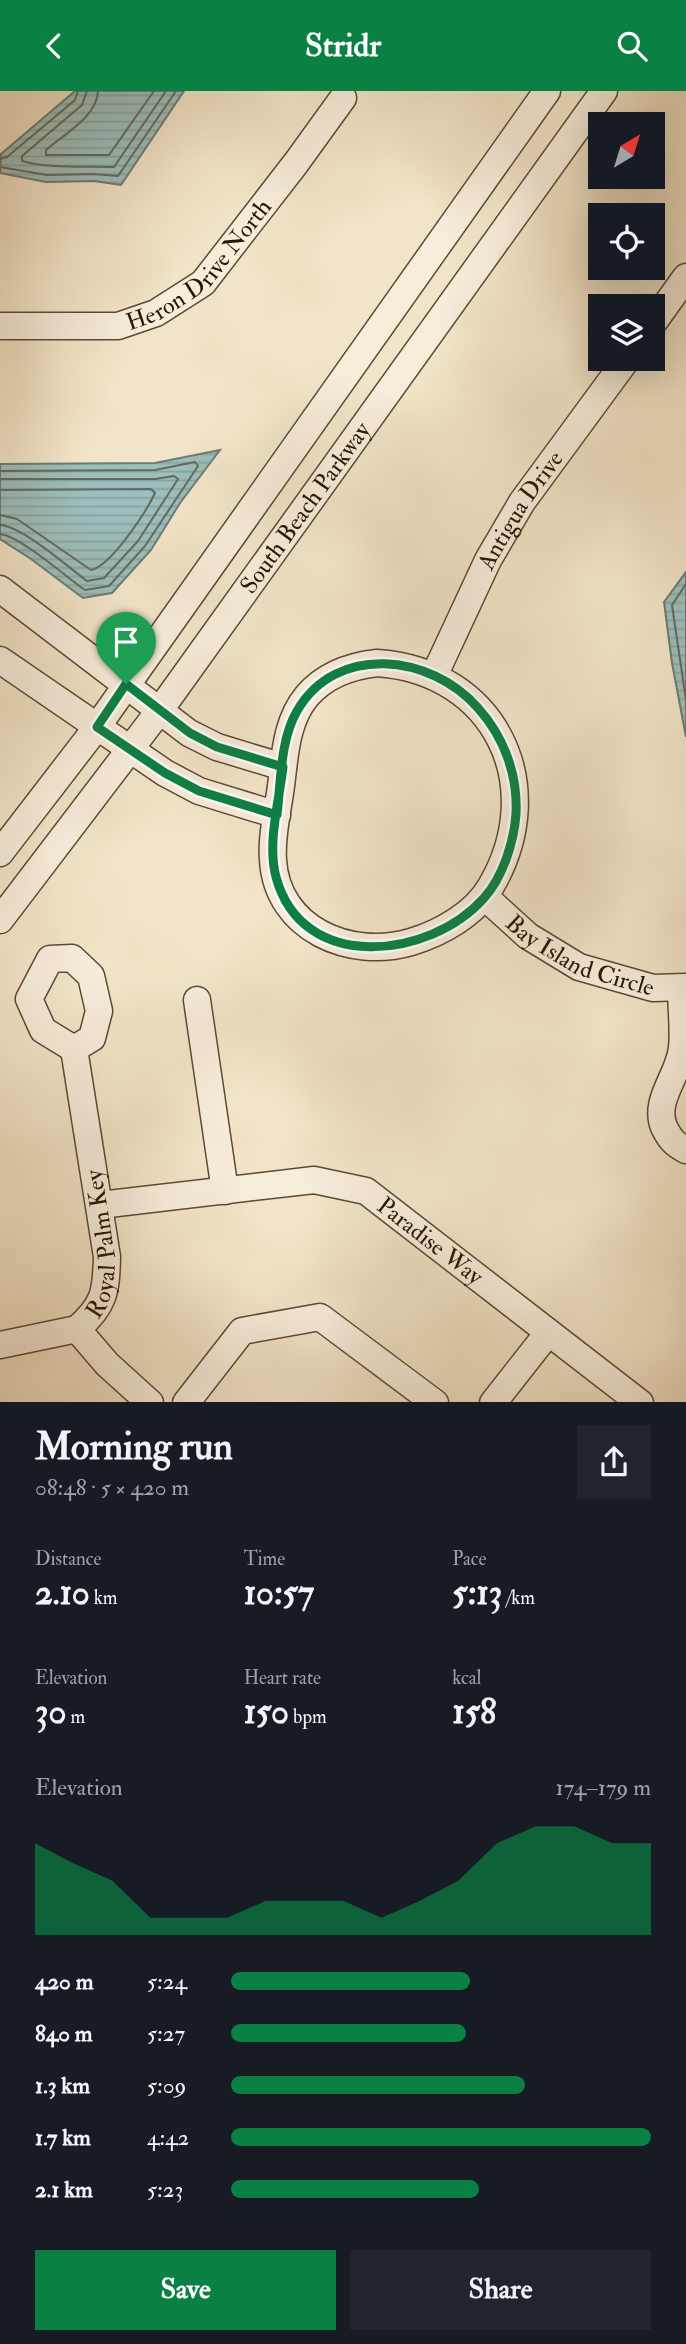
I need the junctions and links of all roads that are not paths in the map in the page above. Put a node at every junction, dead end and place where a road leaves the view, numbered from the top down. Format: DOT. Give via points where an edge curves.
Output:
graph roads {
  1 [pos="547,91"];
  2 [pos="604,91"];
  3 [pos="343,98"];
  4 [pos="686,277"];
  5 [pos="665,306"];
  6 [pos="0,326"];
  7 [pos="618,371"];
  8 [pos="1,592"];
  9 [pos="0,660"];
  10 [pos="434,675"];
  11 [pos="126,684"];
  12 [pos="160,710"];
  13 [pos="97,727"];
  14 [pos="131,750"];
  15 [pos="283,767"];
  16 [pos="277,815"];
  17 [pos="0,853"];
  18 [pos="485,897"];
  19 [pos="0,921"];
  20 [pos="684,987"];
  21 [pos="197,1000"];
  22 [pos="74,1049"];
  23 [pos="686,1150"];
  24 [pos="225,1191"];
  25 [pos="100,1205"];
  26 [pos="77,1329"];
  27 [pos="548,1333"];
  28 [pos="0,1345"];
  29 [pos="150,1402"];
  30 [pos="186,1402"];
  31 [pos="435,1402"];
  32 [pos="493,1402"];
  33 [pos="640,1402"];
  1 -- 11 [label="street, South Beach Parkway"];
  2 -- 12 [label="street, South Beach Parkway"];
  3 -- 6 [label="street, Heron Drive North" via="204,282 156,313 118,326"];
  4 -- 5 [label="street"];
  7 -- 10 [label="street, Antigua Drive" via="522,502 488,560"];
  8 -- 11 [label="street"];
  9 -- 13 [label="street"];
  10 -- 15 [label="street" via="377,663 338,672 314,689 296,713 288,731"];
  10 -- 18 [label="street" via="462,692 489,722 513,775 513,835"];
  11 -- 12 [label="street"];
  11 -- 13 [label="street, South Beach Parkway"];
  12 -- 14 [label="street, South Beach Parkway"];
  12 -- 15 [label="street" via="217,747"];
  13 -- 14 [label="street"];
  13 -- 17 [label="street, South Beach Parkway"];
  14 -- 16 [label="street" via="199,791"];
  14 -- 19 [label="street, South Beach Parkway"];
  15 -- 16 [label="street"];
  16 -- 18 [label="street" via="273,860 277,880 290,907 325,937 364,947 404,944 441,931"];
  18 -- 20 [label="street, Bay Island Circle" via="528,936 579,967 653,988"];
  20 -- 23 [label="street" via="682,1049 660,1116 669,1139"];
  21 -- 24 [label="street"];
  22 -- 25 [label="street, Royal Palm Key"];
  24 -- 25 [label="street, Paradise Way"];
  24 -- 27 [label="street, Paradise Way" via="314,1180 366,1191"];
  25 -- 26 [label="street, Royal Palm Key" via="106,1291"];
  26 -- 28 [label="street"];
  26 -- 29 [label="street, Royal Palm Key" via="107,1364"];
  27 -- 32 [label="street"];
  27 -- 33 [label="street, Paradise Way"];
  30 -- 31 [label="street" via="242,1331 320,1317"];
}
